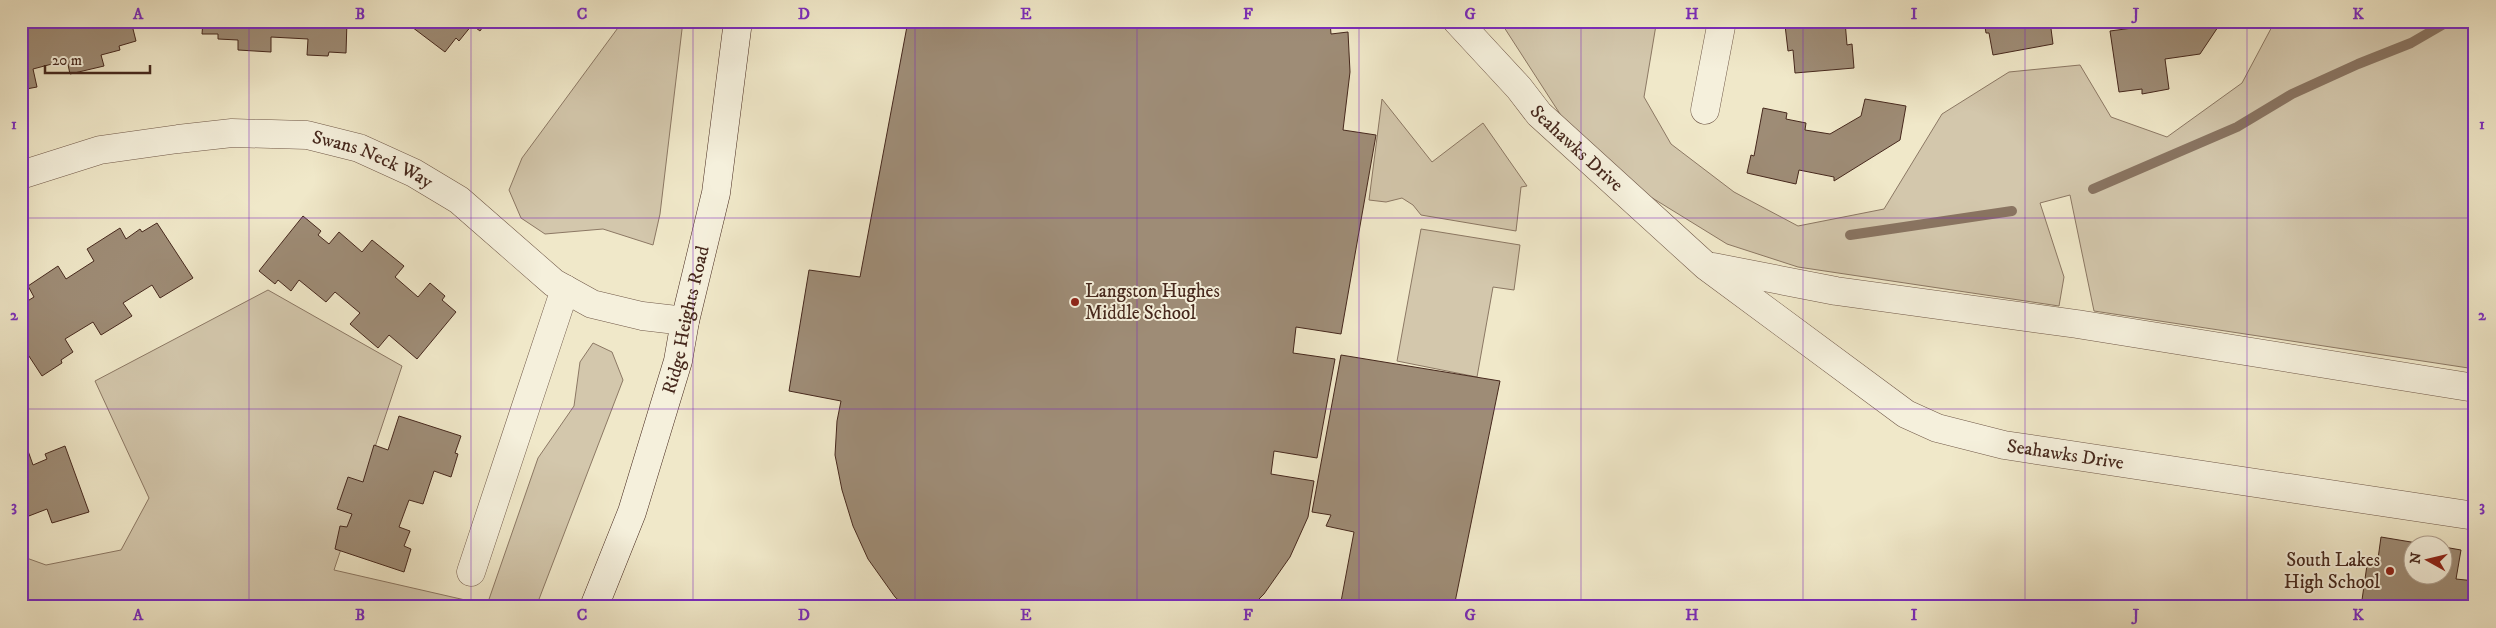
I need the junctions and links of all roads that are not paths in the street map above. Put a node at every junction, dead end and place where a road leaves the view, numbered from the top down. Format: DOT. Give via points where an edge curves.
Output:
graph roads {
  1 [pos="738,21"];
  2 [pos="1457,21"];
  3 [pos="1722,21"];
  4 [pos="1705,110"];
  5 [pos="21,175"];
  6 [pos="1706,266"];
  7 [pos="565,289"];
  8 [pos="685,321"];
  9 [pos="2475,388"];
  10 [pos="2475,516"];
  11 [pos="471,572"];
  12 [pos="594,607"];
  1 -- 8 [label="street, Ridge Heights Road" via="716,193"];
  2 -- 6 [label="street, Seahawks Drive" via="1539,114"];
  3 -- 4 [label="street"];
  5 -- 7 [label="street, Swans Neck Way" via="100,150 232,132 307,135 359,148 414,173 460,200 515,251"];
  6 -- 9 [label="street" via="1836,291 2077,324"];
  6 -- 10 [label="street, Seahawks Drive" via="1906,414 1937,428 2004,445"];
  7 -- 8 [label="street, Swans Neck Way" via="592,304 642,316"];
  7 -- 11 [label="street"];
  8 -- 12 [label="street, Ridge Heights Road" via="678,361 632,512"];
}
